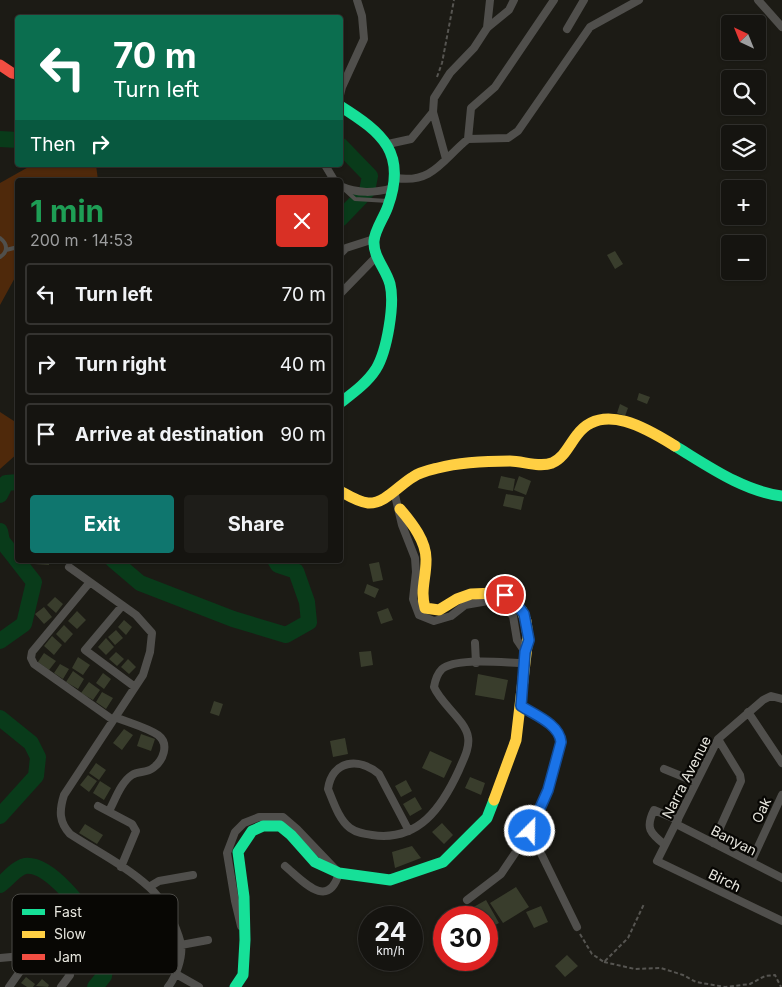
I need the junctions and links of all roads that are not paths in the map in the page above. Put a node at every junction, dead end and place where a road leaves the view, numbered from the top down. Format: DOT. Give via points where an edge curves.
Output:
graph roads {
  1 [pos="357,0"];
  2 [pos="490,0"];
  3 [pos="514,0"];
  4 [pos="554,0"];
  5 [pos="584,0"];
  6 [pos="639,0"];
  7 [pos="758,0"];
  8 [pos="782,27"];
  9 [pos="487,28"];
  10 [pos="567,29"];
  11 [pos="0,65"];
  12 [pos="15,74"];
  13 [pos="343,84"];
  14 [pos="343,108"];
  15 [pos="433,112"];
  16 [pos="468,139"];
  17 [pos="388,144"];
  18 [pos="446,159"];
  19 [pos="326,167"];
  20 [pos="333,178"];
  21 [pos="395,183"];
  22 [pos="343,187"];
  23 [pos="372,196"];
  24 [pos="390,201"];
  25 [pos="0,238"];
  26 [pos="374,239"];
  27 [pos="15,247"];
  28 [pos="6,250"];
  29 [pos="343,251"];
  30 [pos="377,256"];
  31 [pos="0,257"];
  32 [pos="343,291"];
  33 [pos="343,400"];
  34 [pos="394,491"];
  35 [pos="343,494"];
  36 [pos="782,496"];
  37 [pos="400,510"];
  38 [pos="69,567"];
  39 [pos="90,582"];
  40 [pos="122,606"];
  41 [pos="475,643"];
  42 [pos="525,658"];
  43 [pos="476,663"];
  44 [pos="135,687"];
  45 [pos="782,699"];
  46 [pos="521,706"];
  47 [pos="748,712"];
  48 [pos="114,719"];
  49 [pos="718,739"];
  50 [pos="782,764"];
  51 [pos="664,769"];
  52 [pos="696,782"];
  53 [pos="782,795"];
  54 [pos="98,806"];
  55 [pos="109,811"];
  56 [pos="677,822"];
  57 [pos="409,831"];
  58 [pos="530,831"];
  59 [pos="713,843"];
  60 [pos="665,845"];
  61 [pos="658,861"];
  62 [pos="751,862"];
  63 [pos="122,866"];
  64 [pos="285,866"];
  65 [pos="338,873"];
  66 [pos="193,874"];
  67 [pos="782,878"];
  68 [pos="149,887"];
  69 [pos="156,894"];
  70 [pos="467,900"];
  71 [pos="782,921"];
  72 [pos="577,927"];
  73 [pos="178,937"];
  74 [pos="208,940"];
  75 [pos="181,945"];
  76 [pos="178,962"];
  77 [pos="18,974"];
  78 [pos="70,974"];
  79 [pos="176,974"];
  80 [pos="9,987"];
  81 [pos="60,987"];
  82 [pos="168,987"];
  83 [pos="199,987"];
  84 [pos="235,987"];
  1 -- 13 [label="street" via="364,39"];
  2 -- 9 [label="street"];
  3 -- 9 [label="street" via="509,10"];
  4 -- 16 [label="street" via="495,87 471,108"];
  5 -- 10 [label="street"];
  6 -- 16 [label="street" via="590,27 518,131 508,138"];
  7 -- 8 [label="street"];
  9 -- 15 [label="street" via="434,98"];
  11 -- 12 [label="street"];
  14 -- 17 [label="street" via="365,122"];
  15 -- 17 [label="street" via="411,139"];
  15 -- 18 [label="street"];
  16 -- 18 [label="street"];
  17 -- 21 [label="street" via="396,163"];
  18 -- 21 [label="street" via="426,176"];
  19 -- 20 [label="street"];
  21 -- 23 [label="street"];
  21 -- 24 [label="street"];
  22 -- 23 [label="street" via="356,195"];
  23 -- 24 [label="lane"];
  24 -- 26 [label="street"];
  25 -- 28 [label="lane"];
  26 -- 29 [label="street"];
  26 -- 30 [label="street"];
  27 -- 28 [label="lane"];
  28 -- 31 [label="lane"];
  30 -- 32 [label="street"];
  30 -- 33 [label="street" via="392,293 381,361 370,377"];
  34 -- 35 [label="street" via="367,504"];
  34 -- 36 [label="street" via="416,474 444,467 511,461 552,463 559,459 585,426 602,418 652,432 751,489"];
  34 -- 37 [label="street"];
  37 -- 42 [label="street" via="411,521 420,555 420,596 425,608 436,611 462,596 491,591 505,595 524,614 529,640"];
  38 -- 39 [label="street"];
  39 -- 40 [label="street"];
  39 -- 48 [label="street" via="32,652 32,658 34,664"];
  40 -- 44 [label="street" via="152,632 143,675"];
  40 -- 44 [label="street" via="85,650"];
  41 -- 43 [label="street"];
  42 -- 43 [label="street"];
  42 -- 46 [label="street"];
  43 -- 57 [label="street" via="449,665 440,670 436,679 434,687 438,698 466,730 468,748 440,807"];
  44 -- 48 [label="street"];
  45 -- 47 [label="street, Narra Avenue" via="771,696"];
  46 -- 58 [label="street" via="554,727 561,742 548,790"];
  46 -- 65 [label="street" via="516,740 487,818 444,862 390,880"];
  47 -- 49 [label="street, Narra Avenue"];
  47 -- 50 [label="street"];
  48 -- 55 [label="street" via="159,736 164,743 164,754 151,770 133,774 126,780"];
  48 -- 63 [label="street" via="64,795 60,817 70,834"];
  49 -- 52 [label="street, Narra Avenue"];
  49 -- 59 [label="street" via="741,781"];
  51 -- 52 [label="street"];
  52 -- 56 [label="street, Narra Avenue"];
  53 -- 62 [label="street, Oak"];
  54 -- 55 [label="street"];
  55 -- 63 [label="street" via="132,824 136,830"];
  56 -- 59 [label="street, Banyan"];
  56 -- 60 [label="street, Narra Avenue"];
  56 -- 60 [label="street, Banyan" via="654,810 649,826"];
  57 -- 57 [label="street" via="382,836 359,833 345,824 328,789 338,768 356,764 379,774"];
  58 -- 70 [label="street" via="501,874"];
  58 -- 72 [label="street"];
  59 -- 62 [label="street, Banyan"];
  60 -- 61 [label="street, Narra Avenue"];
  61 -- 71 [label="street, Birch"];
  62 -- 67 [label="street, Banyan"];
  63 -- 68 [label="street"];
  64 -- 65 [label="street" via="318,892 333,888"];
  65 -- 84 [label="street" via="315,862 280,826 263,826 245,838 238,852 244,897 243,975"];
  66 -- 68 [label="street" via="159,881"];
  68 -- 69 [label="street"];
  73 -- 75 [label="street"];
  74 -- 75 [label="street"];
  75 -- 76 [label="street"];
  77 -- 80 [label="street"];
  78 -- 81 [label="street"];
  79 -- 82 [label="street"];
  79 -- 83 [label="street"];
}
